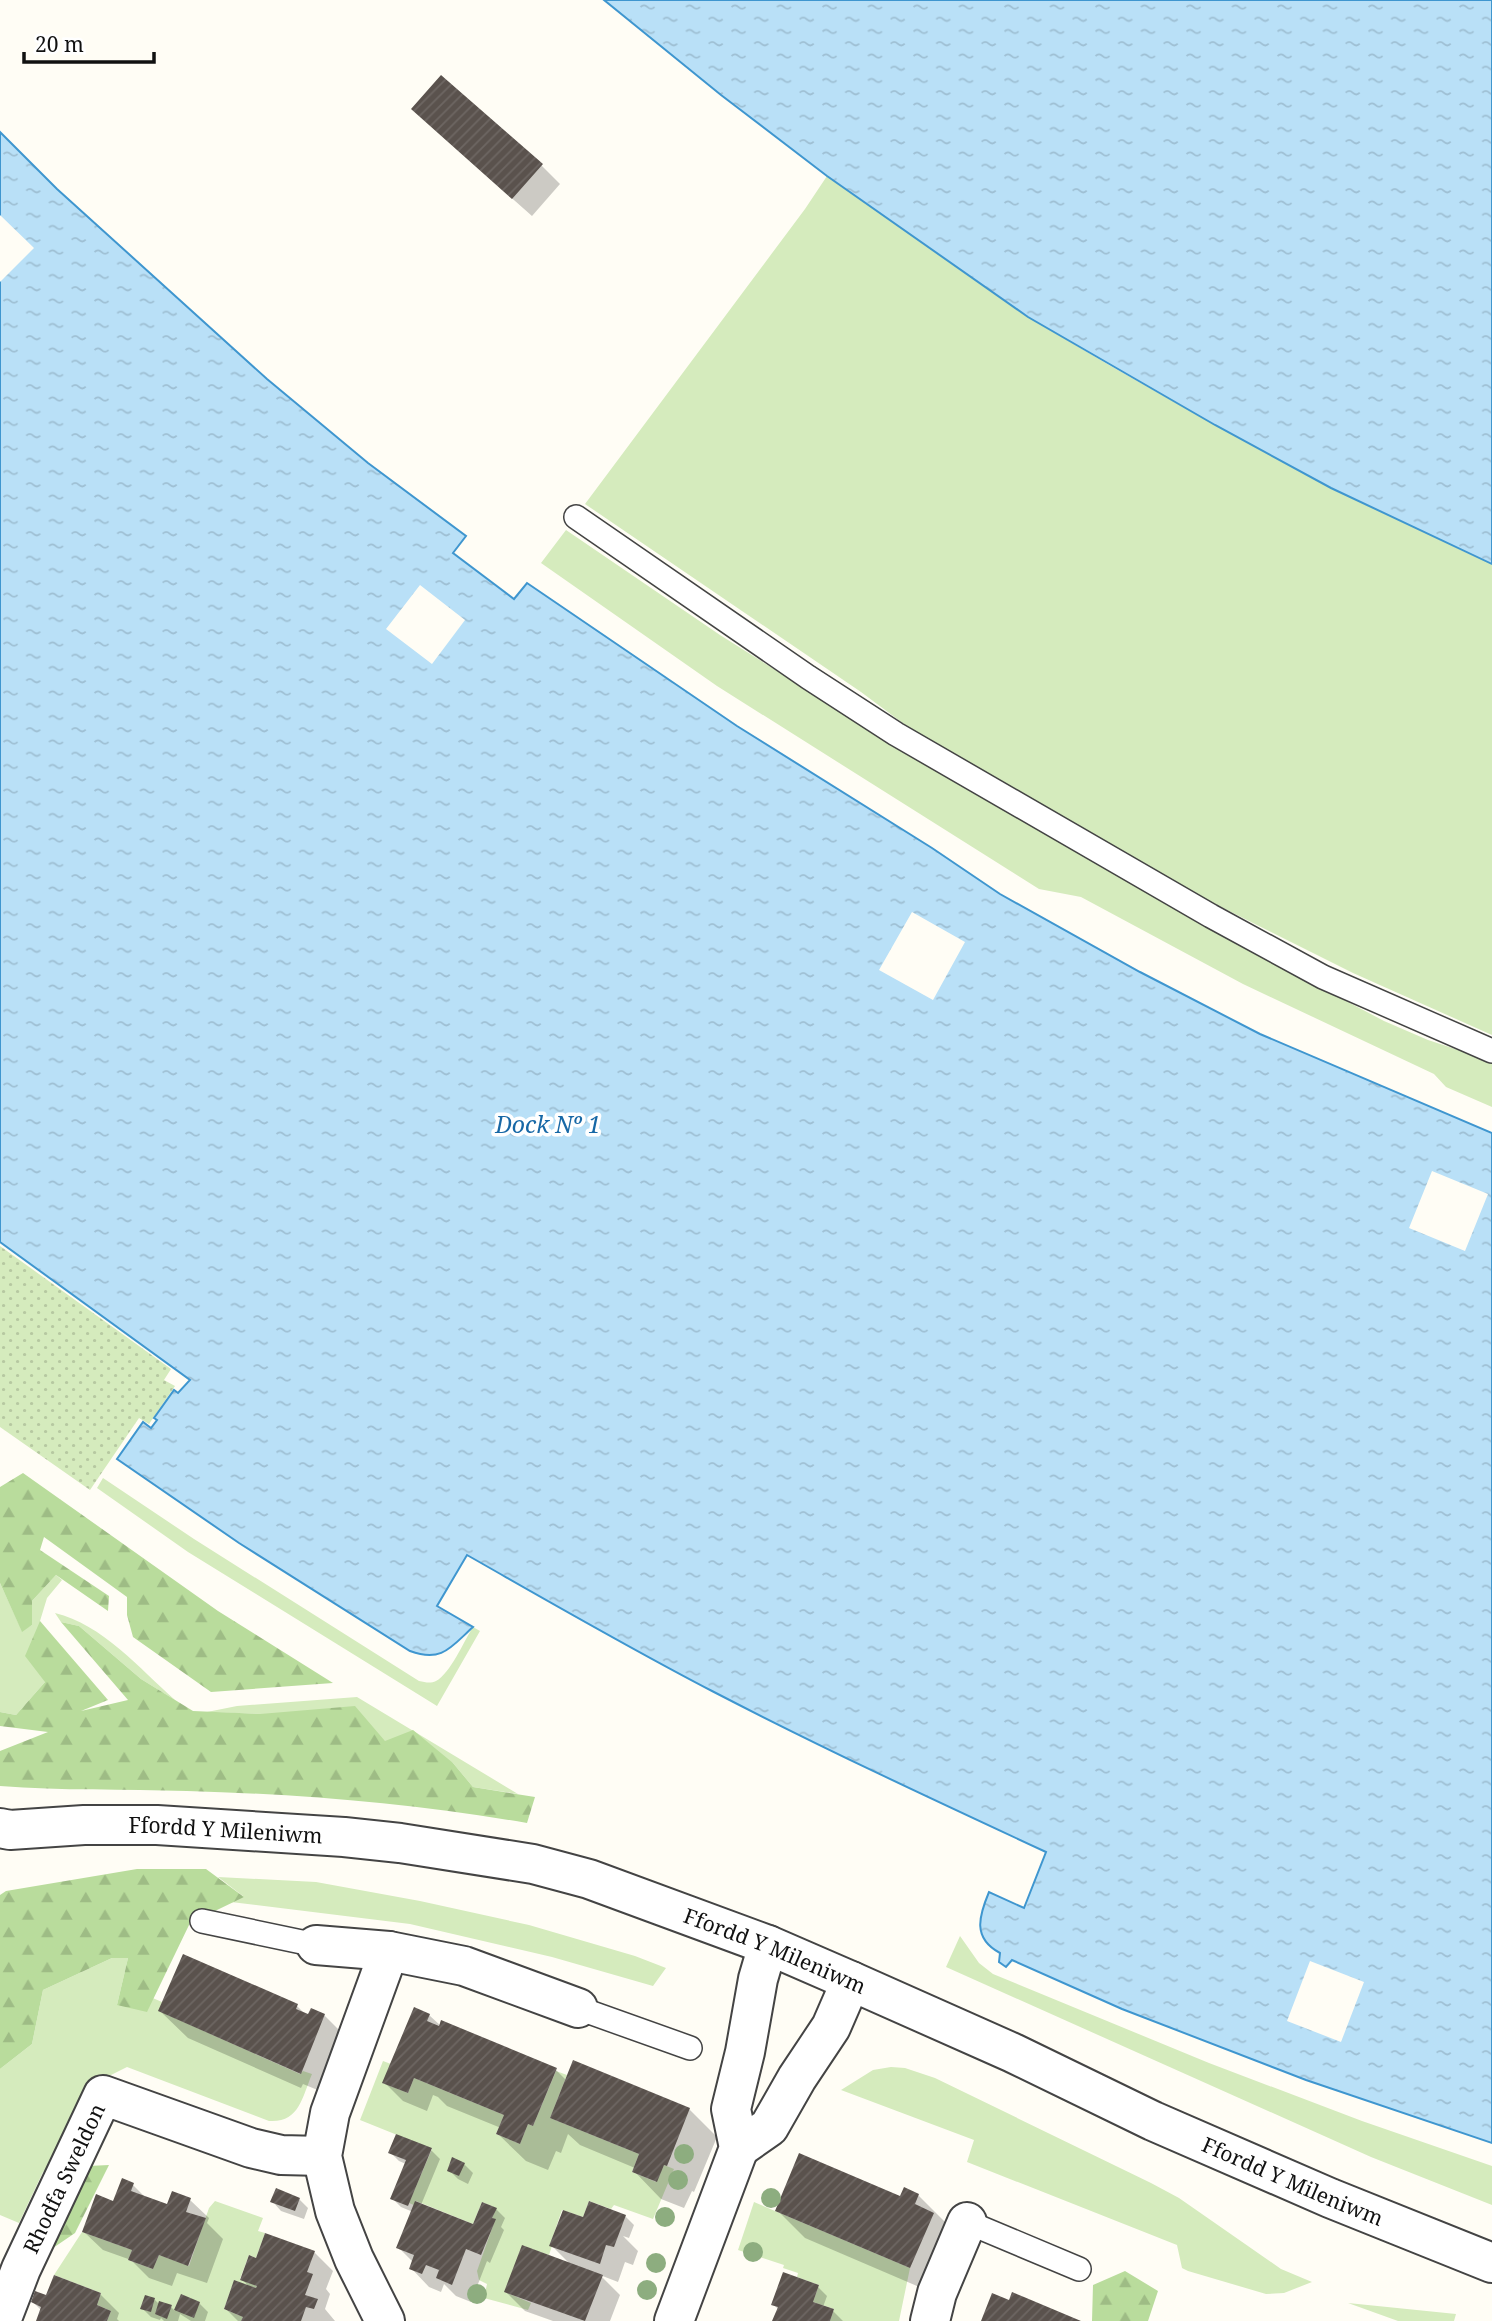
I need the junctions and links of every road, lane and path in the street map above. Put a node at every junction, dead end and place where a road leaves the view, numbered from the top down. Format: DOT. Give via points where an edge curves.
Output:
graph roads {
  1 [pos="576,517"];
  2 [pos="1492,1051"];
  3 [pos="3,1832"];
  4 [pos="202,1921"];
  5 [pos="316,1945"];
  6 [pos="768,1945"];
  7 [pos="389,1951"];
  8 [pos="851,1981"];
  9 [pos="578,2008"];
  10 [pos="690,2048"];
  11 [pos="738,2148"];
  12 [pos="322,2156"];
  13 [pos="967,2222"];
  14 [pos="1492,2263"];
  15 [pos="1079,2269"];
  16 [pos="1,2321"];
  17 [pos="385,2321"];
  18 [pos="674,2321"];
  19 [pos="930,2321"];
  1 -- 2 [label="lane" via="918,748 1323,977"];
  3 -- 6 [label="street, Ffordd Y Mileniwm" via="157,1825 400,1843 533,1864 589,1879"];
  4 -- 5 [label="lane"];
  5 -- 7 [label="street"];
  6 -- 8 [label="street, Ffordd Y Mileniwm"];
  6 -- 11 [label="street" via="732,2109"];
  7 -- 9 [label="street" via="464,1966"];
  7 -- 12 [label="street" via="330,2113"];
  8 -- 11 [label="street" via="831,2027 769,2127"];
  8 -- 14 [label="street, Ffordd Y Mileniwm" via="1153,2121"];
  9 -- 10 [label="lane"];
  11 -- 18 [label="street"];
  12 -- 16 [label="street, Rhodfa Sweldon" via="281,2155 251,2148 103,2095"];
  12 -- 17 [label="street" via="335,2211"];
  13 -- 15 [label="lane"];
  13 -- 19 [label="street"];
}
